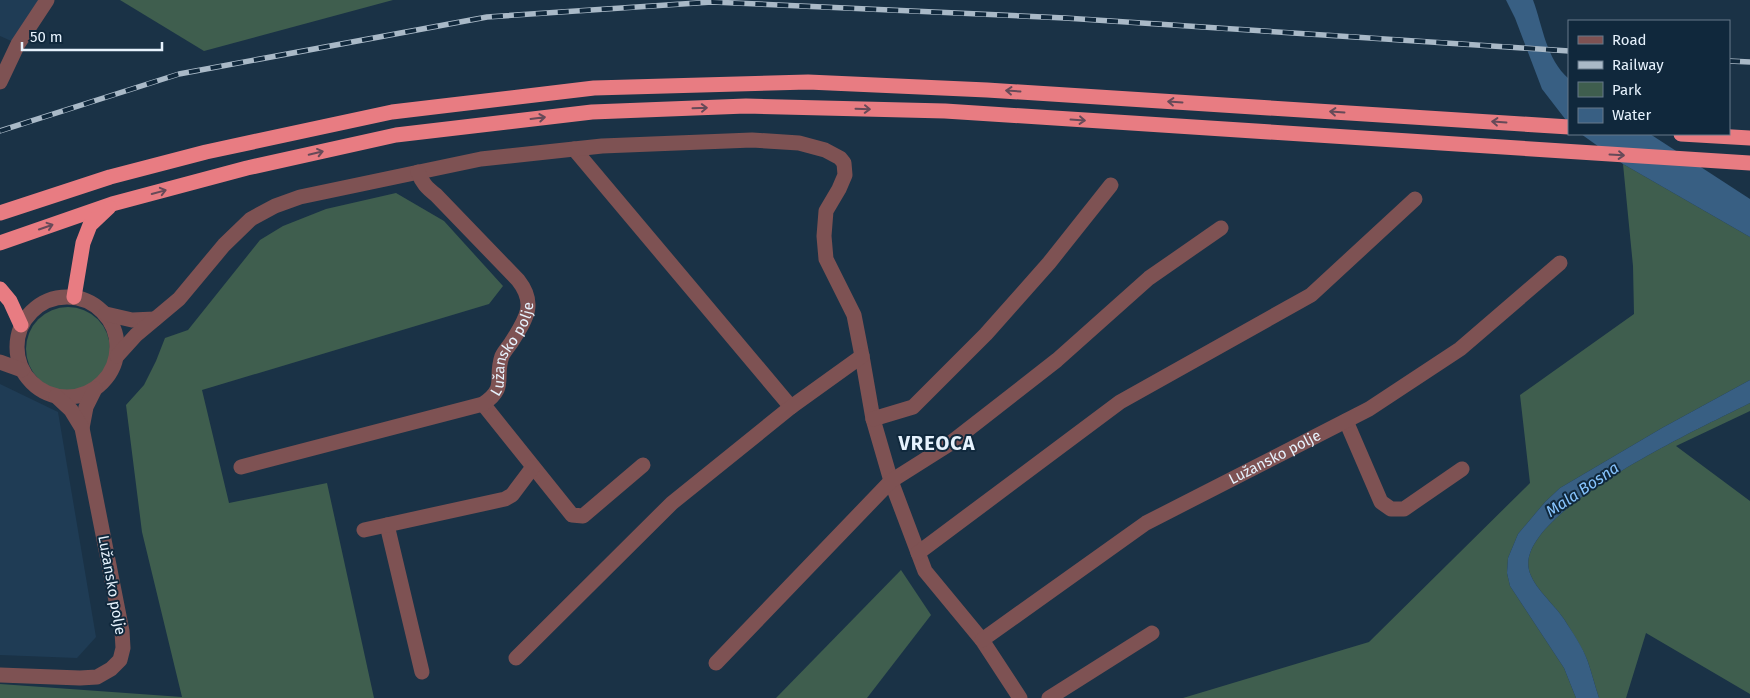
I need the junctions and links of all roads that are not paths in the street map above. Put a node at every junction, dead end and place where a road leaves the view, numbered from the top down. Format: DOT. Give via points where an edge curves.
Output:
graph roads {
  1 [pos="47,0"];
  2 [pos="0,82"];
  3 [pos="1568,126"];
  4 [pos="1698,135"];
  5 [pos="1748,138"];
  6 [pos="574,149"];
  7 [pos="1750,163"];
  8 [pos="418,172"];
  9 [pos="1111,185"];
  10 [pos="1415,199"];
  11 [pos="112,204"];
  12 [pos="0,214"];
  13 [pos="1221,228"];
  14 [pos="0,243"];
  15 [pos="1560,263"];
  16 [pos="0,289"];
  17 [pos="74,297"];
  18 [pos="106,314"];
  19 [pos="155,319"];
  20 [pos="21,325"];
  21 [pos="17,342"];
  22 [pos="0,354"];
  23 [pos="117,356"];
  24 [pos="862,356"];
  25 [pos="0,362"];
  26 [pos="22,370"];
  27 [pos="95,389"];
  28 [pos="56,396"];
  29 [pos="482,404"];
  30 [pos="791,406"];
  31 [pos="873,420"];
  32 [pos="1346,421"];
  33 [pos="82,428"];
  34 [pos="643,465"];
  35 [pos="241,467"];
  36 [pos="533,467"];
  37 [pos="1462,470"];
  38 [pos="891,481"];
  39 [pos="386,525"];
  40 [pos="364,530"];
  41 [pos="918,553"];
  42 [pos="1152,633"];
  43 [pos="982,640"];
  44 [pos="516,658"];
  45 [pos="716,663"];
  46 [pos="422,672"];
  47 [pos="0,674"];
  48 [pos="1020,698"];
  49 [pos="1049,698"];
  1 -- 2 [label="street" via="18,44"];
  3 -- 12 [label="highway, one-way" via="808,82 594,88 383,114 206,152 130,172"];
  4 -- 5 [label="highway"];
  6 -- 8 [label="street" via="481,159"];
  6 -- 24 [label="street" via="752,140 799,143 840,158 845,175 826,211 826,259 854,315"];
  6 -- 30 [label="street"];
  11 -- 7 [label="highway, one-way" via="248,168 396,135 592,112 746,106 945,111"];
  8 -- 19 [label="street" via="300,196 250,219 179,299"];
  8 -- 29 [label="street, Lužansko polje" via="421,182 526,290 528,311 502,356 498,388 494,396"];
  9 -- 31 [label="street" via="1049,263 986,334 913,407"];
  10 -- 41 [label="street" via="1311,295 1120,402"];
  14 -- 11 [label="highway, one-way"];
  11 -- 17 [label="highway" via="90,225 83,243"];
  13 -- 38 [label="street" via="1149,278 1057,360 948,445"];
  15 -- 32 [label="street, Lužansko polje" via="1460,350"];
  16 -- 20 [label="highway" via="10,301"];
  17 -- 18 [label="street" via="86,300"];
  17 -- 20 [label="street" via="49,300 28,314"];
  18 -- 19 [label="street" via="132,320"];
  18 -- 23 [label="street" via="116,334"];
  19 -- 23 [label="street" via="136,334"];
  20 -- 21 [label="street"];
  21 -- 22 [label="street"];
  21 -- 26 [label="street" via="16,352"];
  23 -- 27 [label="street" via="110,375"];
  24 -- 30 [label="street"];
  24 -- 31 [label="street"];
  25 -- 26 [label="street"];
  26 -- 28 [label="street" via="36,387"];
  27 -- 28 [label="street" via="76,397"];
  27 -- 33 [label="street" via="86,407"];
  28 -- 33 [label="street, Lužansko polje" via="71,410"];
  29 -- 35 [label="street, Lužansko polje"];
  29 -- 36 [label="street"];
  30 -- 44 [label="street" via="672,503"];
  31 -- 38 [label="street"];
  32 -- 37 [label="street" via="1382,502 1392,509 1404,510"];
  32 -- 43 [label="street, Lužansko polje" via="1146,523"];
  33 -- 47 [label="street, Lužansko polje" via="122,631 120,660 111,670 80,678"];
  34 -- 36 [label="street" via="583,516 572,516"];
  36 -- 39 [label="street" via="512,495 504,499"];
  38 -- 41 [label="street"];
  38 -- 45 [label="street"];
  39 -- 40 [label="street"];
  39 -- 46 [label="street"];
  41 -- 43 [label="street" via="925,571"];
  42 -- 49 [label="street"];
  43 -- 48 [label="street"];
}
